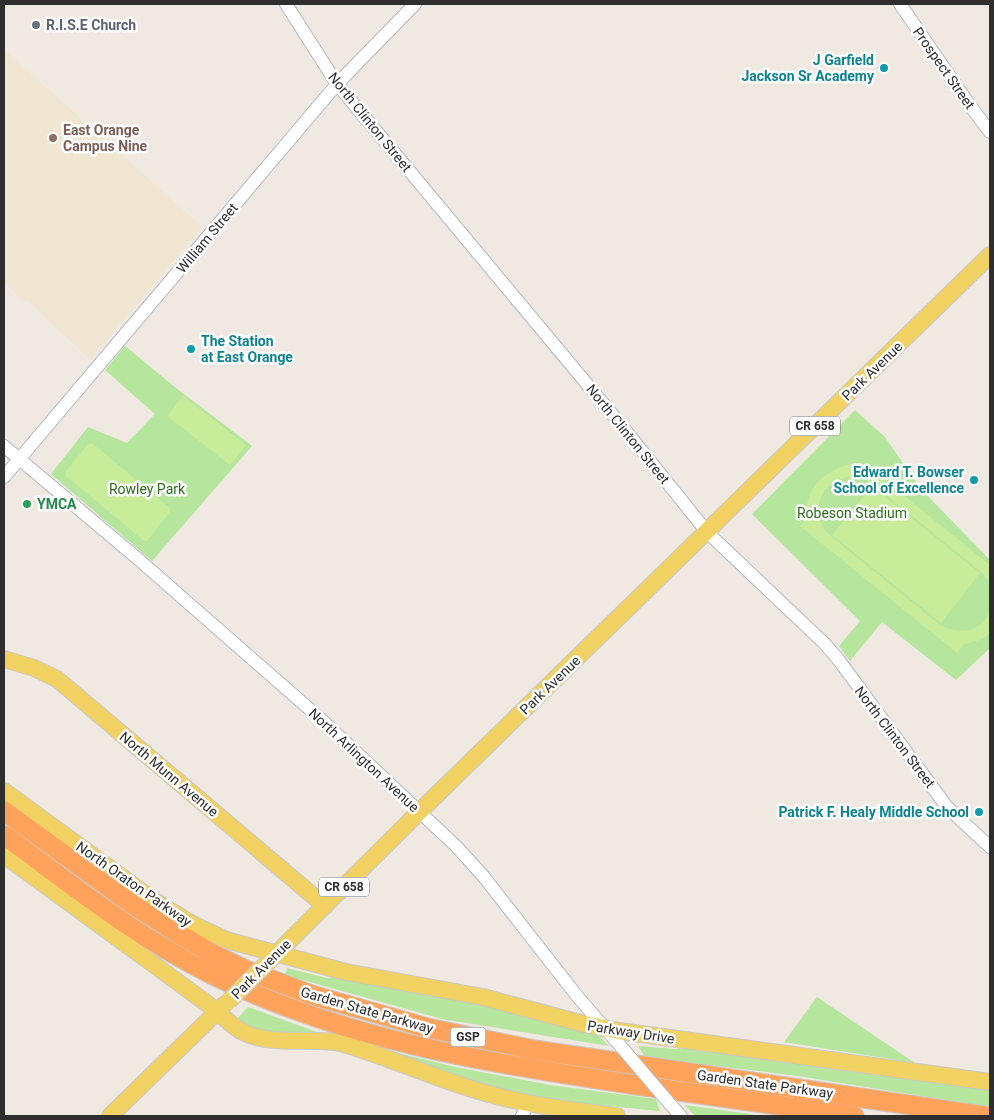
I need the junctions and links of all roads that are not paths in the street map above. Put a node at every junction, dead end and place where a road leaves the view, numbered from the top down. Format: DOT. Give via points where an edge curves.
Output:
graph roads {
  1 [pos="286,4"];
  2 [pos="415,4"];
  3 [pos="900,4"];
  4 [pos="336,84"];
  5 [pos="990,132"];
  6 [pos="990,255"];
  7 [pos="4,446"];
  8 [pos="19,459"];
  9 [pos="4,477"];
  10 [pos="707,532"];
  11 [pos="4,660"];
  12 [pos="4,791"];
  13 [pos="4,811"];
  14 [pos="420,811"];
  15 [pos="4,834"];
  16 [pos="990,847"];
  17 [pos="4,855"];
  18 [pos="325,906"];
  19 [pos="272,958"];
  20 [pos="223,1006"];
  21 [pos="605,1028"];
  22 [pos="990,1082"];
  23 [pos="525,1110"];
  24 [pos="110,1116"];
  25 [pos="617,1116"];
  26 [pos="681,1116"];
  27 [pos="854,1116"];
  28 [pos="985,1116"];
  1 -- 4 [label="street, North Clinton Street"];
  2 -- 4 [label="street, William Street"];
  3 -- 5 [label="street, Prospect Street"];
  4 -- 8 [label="street, William Street"];
  4 -- 10 [label="street, North Clinton Street"];
  6 -- 10 [label="main road, Park Avenue / CR 658"];
  7 -- 8 [label="street, North Arlington Avenue"];
  8 -- 9 [label="street, William Street"];
  8 -- 14 [label="street, North Arlington Avenue" via="317,715"];
  10 -- 14 [label="main road, Park Avenue / CR 658"];
  10 -- 16 [label="street, North Clinton Street" via="824,643 948,807"];
  11 -- 18 [label="main road, North Munn Avenue" via="34,668 57,679"];
  12 -- 19 [label="main road, North Oraton Parkway" via="179,917"];
  13 -- 28 [label="highway, Garden State Parkway / GSP" via="126,900 183,937 246,970 312,995 428,1028 535,1050"];
  14 -- 18 [label="main road, Park Avenue / CR 658"];
  14 -- 21 [label="street, North Arlington Avenue" via="471,861"];
  15 -- 27 [label="highway, Garden State Parkway / GSP" via="111,913 186,960 251,993 307,1014 406,1043 506,1065"];
  17 -- 20 [label="main road"];
  18 -- 19 [label="main road, Park Avenue / CR 658"];
  19 -- 20 [label="main road, Park Avenue / CR 658, bridge"];
  19 -- 21 [label="main road, Parkway Drive" via="483,997"];
  20 -- 23 [label="main road" via="236,1027 247,1034 269,1039 341,1043"];
  20 -- 24 [label="main road, Park Avenue / CR 658"];
  21 -- 22 [label="main road, Parkway Drive"];
  21 -- 26 [label="street, North Arlington Avenue, bridge"];
  23 -- 25 [label="main road"];
}
